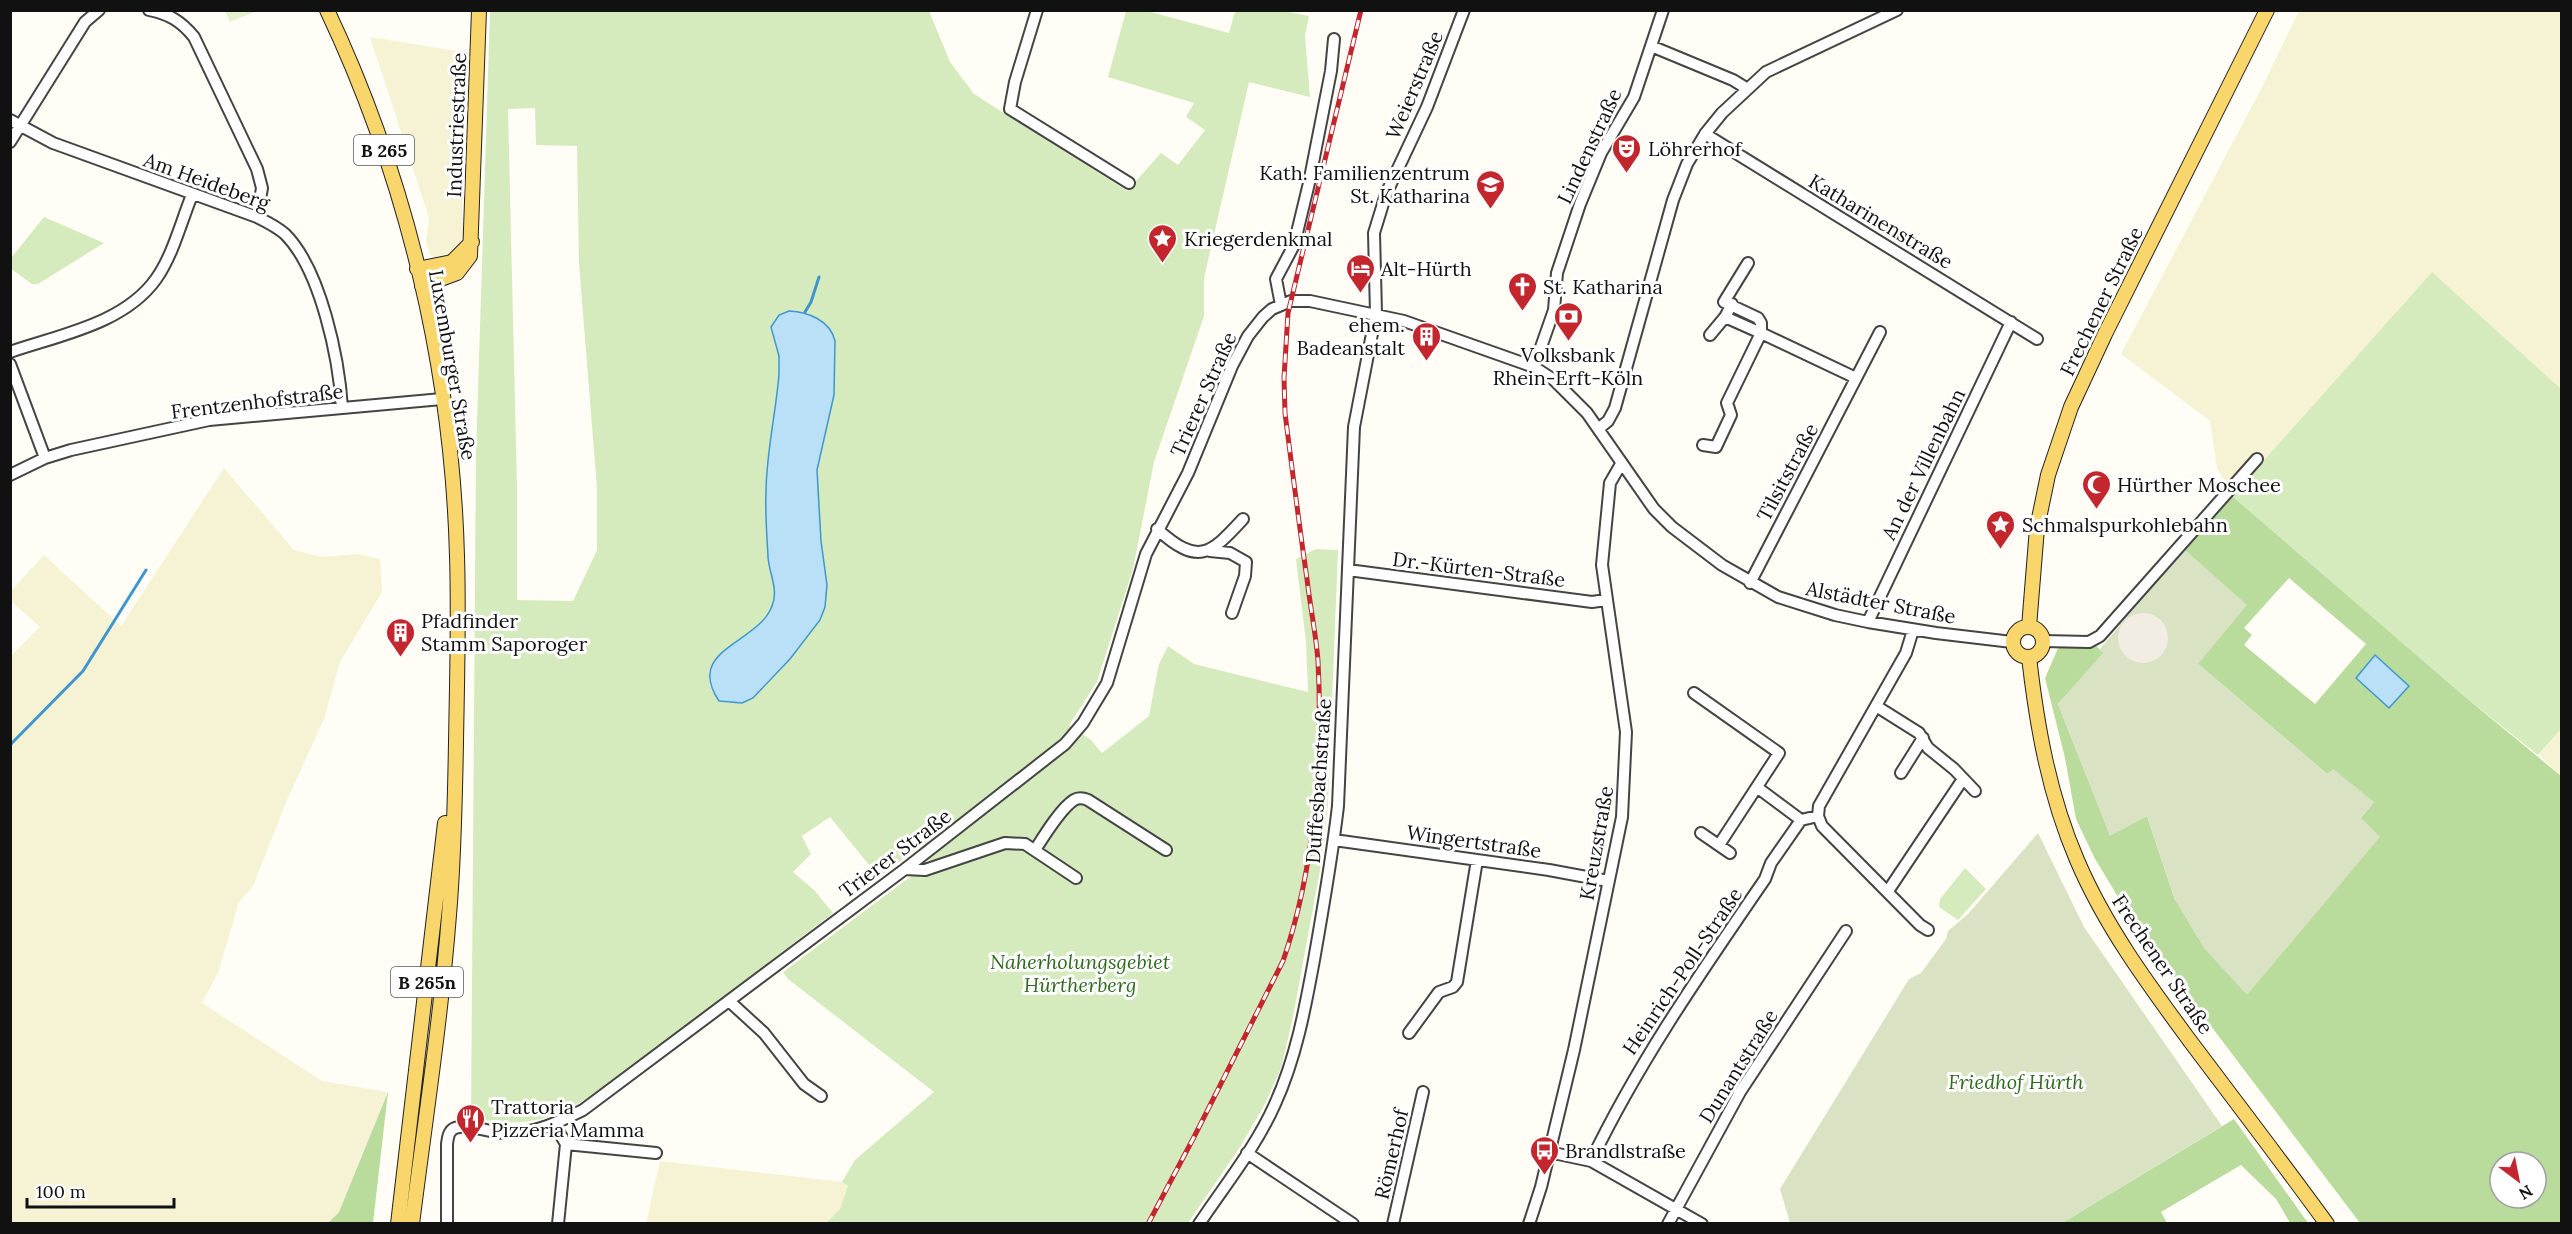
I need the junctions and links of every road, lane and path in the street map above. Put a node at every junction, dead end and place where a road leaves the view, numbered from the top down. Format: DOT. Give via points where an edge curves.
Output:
graph roads {
  1 [pos="99,10"];
  2 [pos="148,10"];
  3 [pos="327,10"];
  4 [pos="478,10"];
  5 [pos="1037,10"];
  6 [pos="1464,10"];
  7 [pos="1663,10"];
  8 [pos="1898,10"];
  9 [pos="2267,10"];
  10 [pos="1334,39"];
  11 [pos="1651,46"];
  12 [pos="1746,88"];
  13 [pos="10,120"];
  14 [pos="21,127"];
  15 [pos="1705,134"];
  16 [pos="10,142"];
  17 [pos="1129,183"];
  18 [pos="192,195"];
  19 [pos="257,217"];
  20 [pos="472,241"];
  21 [pos="1748,263"];
  22 [pos="417,269"];
  23 [pos="422,286"];
  24 [pos="1732,304"];
  25 [pos="1281,305"];
  26 [pos="1376,314"];
  27 [pos="1725,317"];
  28 [pos="2011,322"];
  29 [pos="1880,332"];
  30 [pos="1761,333"];
  31 [pos="1710,335"];
  32 [pos="2037,339"];
  33 [pos="10,352"];
  34 [pos="10,364"];
  35 [pos="1534,367"];
  36 [pos="1856,378"];
  37 [pos="442,399"];
  38 [pos="342,408"];
  39 [pos="1599,429"];
  40 [pos="1703,445"];
  41 [pos="45,458"];
  42 [pos="2257,459"];
  43 [pos="1621,464"];
  44 [pos="10,475"];
  45 [pos="1243,519"];
  46 [pos="1157,530"];
  47 [pos="1210,551"];
  48 [pos="1348,570"];
  49 [pos="1750,583"];
  50 [pos="1606,600"];
  51 [pos="1232,613"];
  52 [pos="1868,621"];
  53 [pos="2029,627"];
  54 [pos="1913,630"];
  55 [pos="2043,641"];
  56 [pos="2012,642"];
  57 [pos="2029,657"];
  58 [pos="1694,693"];
  59 [pos="1876,706"];
  60 [pos="1923,738"];
  61 [pos="456,741"];
  62 [pos="1901,773"];
  63 [pos="1963,779"];
  64 [pos="1758,788"];
  65 [pos="1975,791"];
  66 [pos="1818,816"];
  67 [pos="1801,820"];
  68 [pos="1701,833"];
  69 [pos="1334,840"];
  70 [pos="1719,845"];
  71 [pos="1035,850"];
  72 [pos="1166,850"];
  73 [pos="1730,853"];
  74 [pos="1477,860"];
  75 [pos="905,869"];
  76 [pos="1076,878"];
  77 [pos="1608,881"];
  78 [pos="1888,891"];
  79 [pos="1928,930"];
  80 [pos="1846,931"];
  81 [pos="729,1001"];
  82 [pos="1409,1033"];
  83 [pos="1424,1092"];
  84 [pos="820,1096"];
  85 [pos="554,1124"];
  86 [pos="566,1144"];
  87 [pos="1550,1152"];
  88 [pos="656,1153"];
  89 [pos="1247,1153"];
  90 [pos="1591,1161"];
  91 [pos="1675,1209"];
  92 [pos="1340,1220"];
  93 [pos="398,1224"];
  94 [pos="412,1224"];
  95 [pos="447,1224"];
  96 [pos="558,1224"];
  97 [pos="1199,1224"];
  98 [pos="1353,1224"];
  99 [pos="1393,1224"];
  100 [pos="1529,1224"];
  101 [pos="1668,1224"];
  102 [pos="1702,1224"];
  103 [pos="2327,1224"];
  1 -- 14 [label="street" via="85,22"];
  2 -- 19 [label="street" via="172,16 194,37 257,169 262,188"];
  3 -- 22 [label="main road, Luxemburger Straße / B 265" via="380,137"];
  4 -- 20 [label="main road, Industriestraße"];
  5 -- 17 [label="street" via="1010,108"];
  6 -- 26 [label="street, Weierstraße" via="1377,220"];
  7 -- 11 [label="street, Lindenstraße"];
  8 -- 12 [label="street" via="1776,65"];
  9 -- 53 [label="main road, Frechener Straße" via="2071,407 2048,475 2037,528"];
  10 -- 25 [label="street" via="1309,183 1294,245 1276,279"];
  11 -- 12 [label="street"];
  11 -- 35 [label="street, Lindenstraße" via="1634,97 1601,153 1580,204 1557,273 1554,310"];
  12 -- 15 [label="street"];
  13 -- 14 [label="street, Am Heideberg"];
  14 -- 16 [label="street"];
  14 -- 18 [label="street, Am Heideberg" via="52,143"];
  15 -- 28 [label="street, Katharinenstraße"];
  15 -- 39 [label="street" via="1672,200 1615,408"];
  18 -- 19 [label="street, Am Heideberg"];
  18 -- 33 [label="street" via="165,264 144,293 113,315"];
  19 -- 38 [label="street, Am Heideberg" via="286,235 305,266 332,339"];
  20 -- 22 [label="main road" via="452,261"];
  20 -- 23 [label="main road, Industriestraße" via="470,256 462,269"];
  21 -- 24 [label="street" via="1724,302"];
  22 -- 23 [label="main road, Luxemburger Straße / B 265"];
  23 -- 37 [label="main road, Luxemburger Straße / B 265"];
  24 -- 27 [label="street"];
  24 -- 30 [label="street" via="1758,318"];
  25 -- 26 [label="street" via="1310,302"];
  25 -- 46 [label="street, Trierer Straße" via="1263,317 1248,336 1188,473"];
  26 -- 35 [label="street, Alstädter Straße"];
  26 -- 48 [label="street, Duffesbachstraße" via="1354,427"];
  27 -- 30 [label="street"];
  27 -- 31 [label="street"];
  28 -- 32 [label="street, Katharinenstraße"];
  28 -- 52 [label="street, An der Villenbahn"];
  29 -- 36 [label="street, Tilsitstraße"];
  30 -- 36 [label="street"];
  30 -- 40 [label="street" via="1727,403 1731,415 1716,447"];
  34 -- 41 [label="street"];
  35 -- 39 [label="street, Alstädter Straße" via="1571,395"];
  36 -- 49 [label="street, Tilsitstraße"];
  37 -- 38 [label="street, Frentzenhofstraße"];
  37 -- 61 [label="main road, Luxemburger Straße / B 265" via="452,470 457,554"];
  38 -- 41 [label="street, Frentzenhofstraße" via="209,420"];
  39 -- 43 [label="street, Alstädter Straße"];
  41 -- 44 [label="street, Frentzenhofstraße"];
  42 -- 55 [label="street" via="2100,636 2089,642"];
  43 -- 49 [label="street, Alstädter Straße" via="1672,527"];
  43 -- 50 [label="street, Kreuzstraße" via="1610,483 1606,514 1602,565"];
  45 -- 47 [label="street"];
  46 -- 47 [label="street" via="1179,546"];
  46 -- 75 [label="street, Trierer Straße" via="1146,554 1107,683 1083,723 1065,744"];
  47 -- 51 [label="street" via="1246,562"];
  48 -- 50 [label="street, Dr.-Kürten-Straße" via="1592,602"];
  48 -- 69 [label="street, Duffesbachstraße"];
  49 -- 52 [label="street, Alstädter Straße" via="1802,606"];
  50 -- 77 [label="street, Kreuzstraße" via="1627,758 1622,818"];
  52 -- 54 [label="street, Alstädter Straße"];
  53 -- 55 [label="main road" via="2040,633"];
  53 -- 56 [label="main road" via="2016,632"];
  54 -- 56 [label="street, Alstädter Straße"];
  54 -- 59 [label="street" via="1906,653"];
  55 -- 57 [label="main road" via="2039,652"];
  56 -- 57 [label="main road" via="2019,655"];
  57 -- 103 [label="main road, Frechener Straße" via="2047,774 2077,861 2096,899 2150,987"];
  58 -- 64 [label="street" via="1779,753"];
  59 -- 60 [label="street"];
  59 -- 66 [label="street" via="1819,806"];
  60 -- 62 [label="street"];
  60 -- 63 [label="street" via="1928,748"];
  61 -- 93 [label="main road, B 265n"];
  61 -- 94 [label="main road, B 265n" via="449,916"];
  63 -- 65 [label="street"];
  63 -- 78 [label="street"];
  64 -- 67 [label="street"];
  64 -- 70 [label="street"];
  66 -- 67 [label="street"];
  66 -- 78 [label="street" via="1822,826"];
  67 -- 90 [label="street, Heinrich-Poll-Straße" via="1657,1039"];
  68 -- 70 [label="street"];
  69 -- 74 [label="street, Wingertstraße"];
  69 -- 89 [label="street, Duffesbachstraße" via="1301,1029 1274,1107"];
  70 -- 73 [label="street"];
  71 -- 72 [label="street" via="1064,810 1080,798"];
  71 -- 75 [label="street" via="1019,842 1005,843 925,870"];
  71 -- 76 [label="street"];
  74 -- 77 [label="street, Wingertstraße"];
  74 -- 82 [label="street" via="1457,982 1439,992"];
  75 -- 81 [label="street, Trierer Straße"];
  77 -- 87 [label="street, Kreuzstraße"];
  78 -- 79 [label="street"];
  80 -- 91 [label="street, Dunantstraße" via="1740,1092"];
  81 -- 84 [label="street" via="764,1034 804,1084"];
  81 -- 85 [label="street, Trierer Straße" via="583,1110"];
  83 -- 99 [label="street, Römerhof"];
  85 -- 86 [label="street"];
  85 -- 95 [label="street, Trierer Straße" via="506,1133 458,1127 451,1131"];
  86 -- 88 [label="street"];
  86 -- 96 [label="street"];
  87 -- 90 [label="street"];
  87 -- 100 [label="street, Kreuzstraße"];
  89 -- 92 [label="street"];
  89 -- 97 [label="street, Duffesbachstraße"];
  90 -- 91 [label="street"];
  91 -- 101 [label="street, Dunantstraße"];
  91 -- 102 [label="street"];
  92 -- 98 [label="street"];
}
